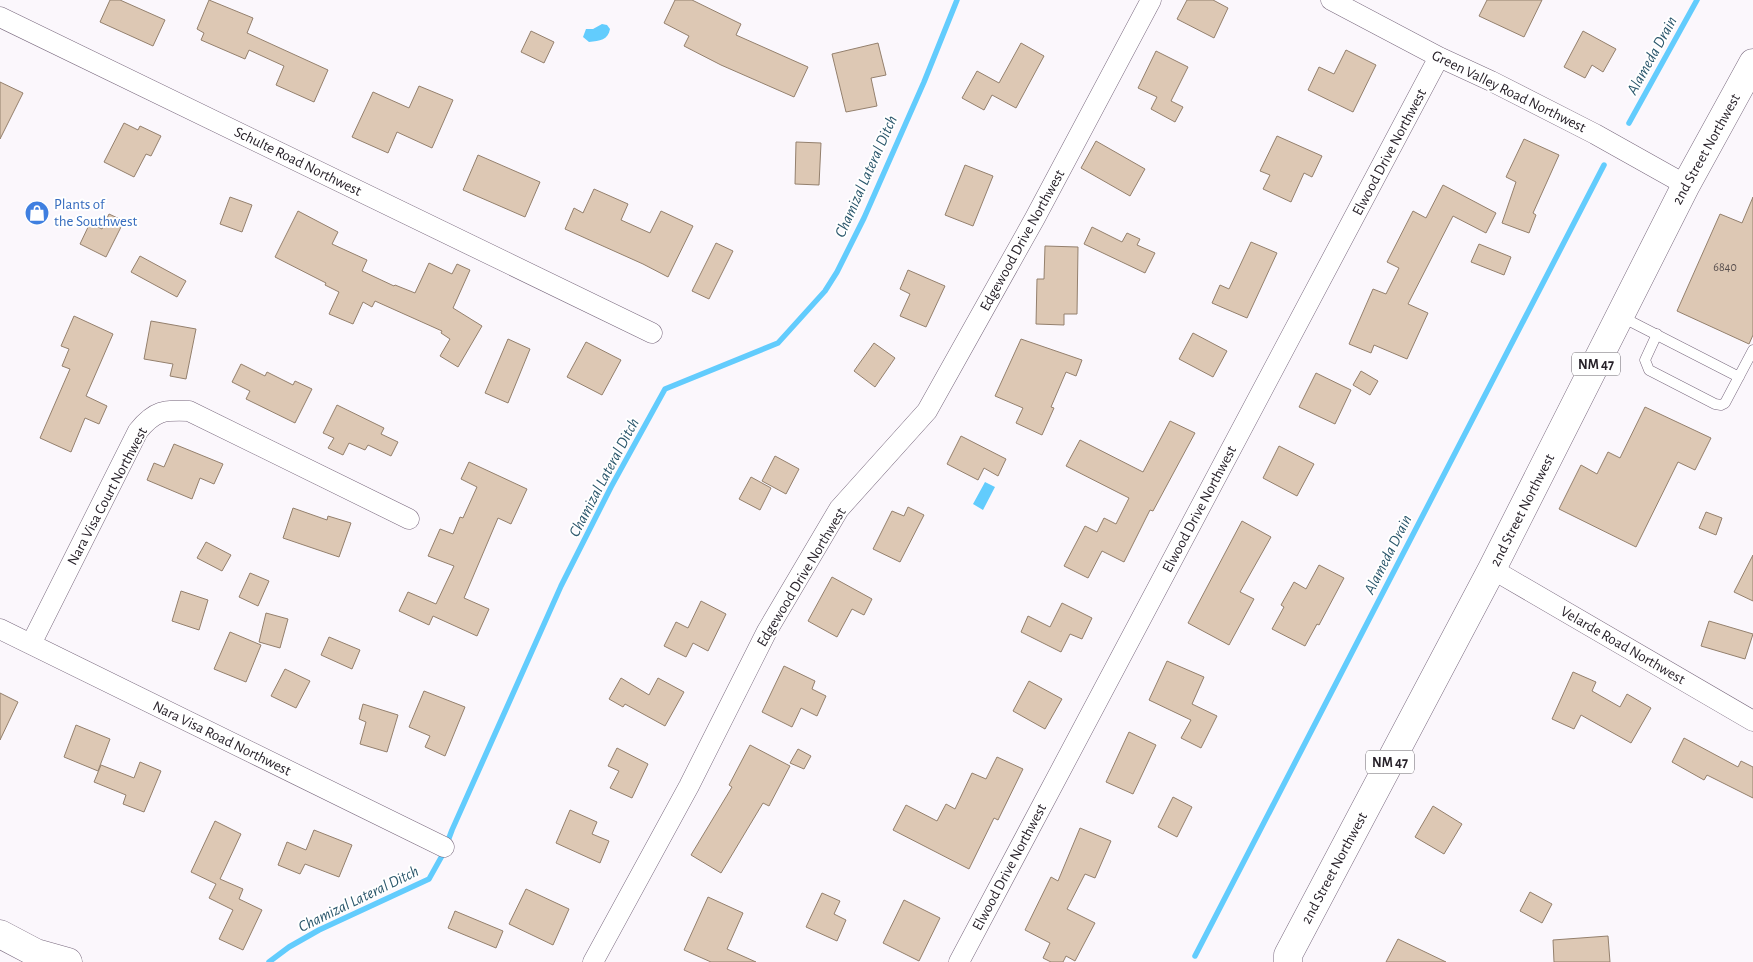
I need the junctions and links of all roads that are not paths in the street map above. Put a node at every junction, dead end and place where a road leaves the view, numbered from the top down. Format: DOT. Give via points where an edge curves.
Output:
graph roads {
  1 [pos="1150,0"];
  2 [pos="1331,0"];
  3 [pos="0,17"];
  4 [pos="1439,57"];
  5 [pos="1753,63"];
  6 [pos="1746,91"];
  7 [pos="1686,185"];
  8 [pos="1620,316"];
  9 [pos="652,333"];
  10 [pos="1657,334"];
  11 [pos="1753,350"];
  12 [pos="1739,377"];
  13 [pos="409,519"];
  14 [pos="1492,569"];
  15 [pos="0,630"];
  16 [pos="31,644"];
  17 [pos="1753,720"];
  18 [pos="444,847"];
  19 [pos="0,934"];
  20 [pos="39,958"];
  21 [pos="1283,960"];
  22 [pos="68,962"];
  23 [pos="593,962"];
  24 [pos="958,962"];
  1 -- 23 [label="street, Edgewood Drive Northwest" via="1035,218 927,411 839,509 772,622 689,786"];
  2 -- 4 [label="street, Green Valley Road Northwest"];
  3 -- 9 [label="street, Schulte Road Northwest"];
  4 -- 7 [label="street, Green Valley Road Northwest" via="1578,125"];
  4 -- 24 [label="street, Elwood Drive Northwest"];
  5 -- 6 [label="main road, 2nd Street Northwest / NM 47"];
  6 -- 7 [label="main road, 2nd Street Northwest / NM 47"];
  7 -- 8 [label="main road, 2nd Street Northwest / NM 47"];
  8 -- 10 [label="lane"];
  8 -- 14 [label="main road, 2nd Street Northwest / NM 47"];
  10 -- 12 [label="lane"];
  10 -- 12 [label="lane" via="1645,360 1649,370 1706,400 1721,405 1725,403"];
  11 -- 12 [label="lane"];
  13 -- 16 [label="street, Nara Visa Court Northwest" via="189,411 162,412 149,418 138,431"];
  14 -- 17 [label="street, Velarde Road Northwest"];
  14 -- 21 [label="main road, 2nd Street Northwest / NM 47"];
  15 -- 16 [label="street, Nara Visa Road Northwest"];
  16 -- 18 [label="street, Nara Visa Road Northwest"];
  19 -- 20 [label="main road"];
  20 -- 22 [label="main road"];
}
